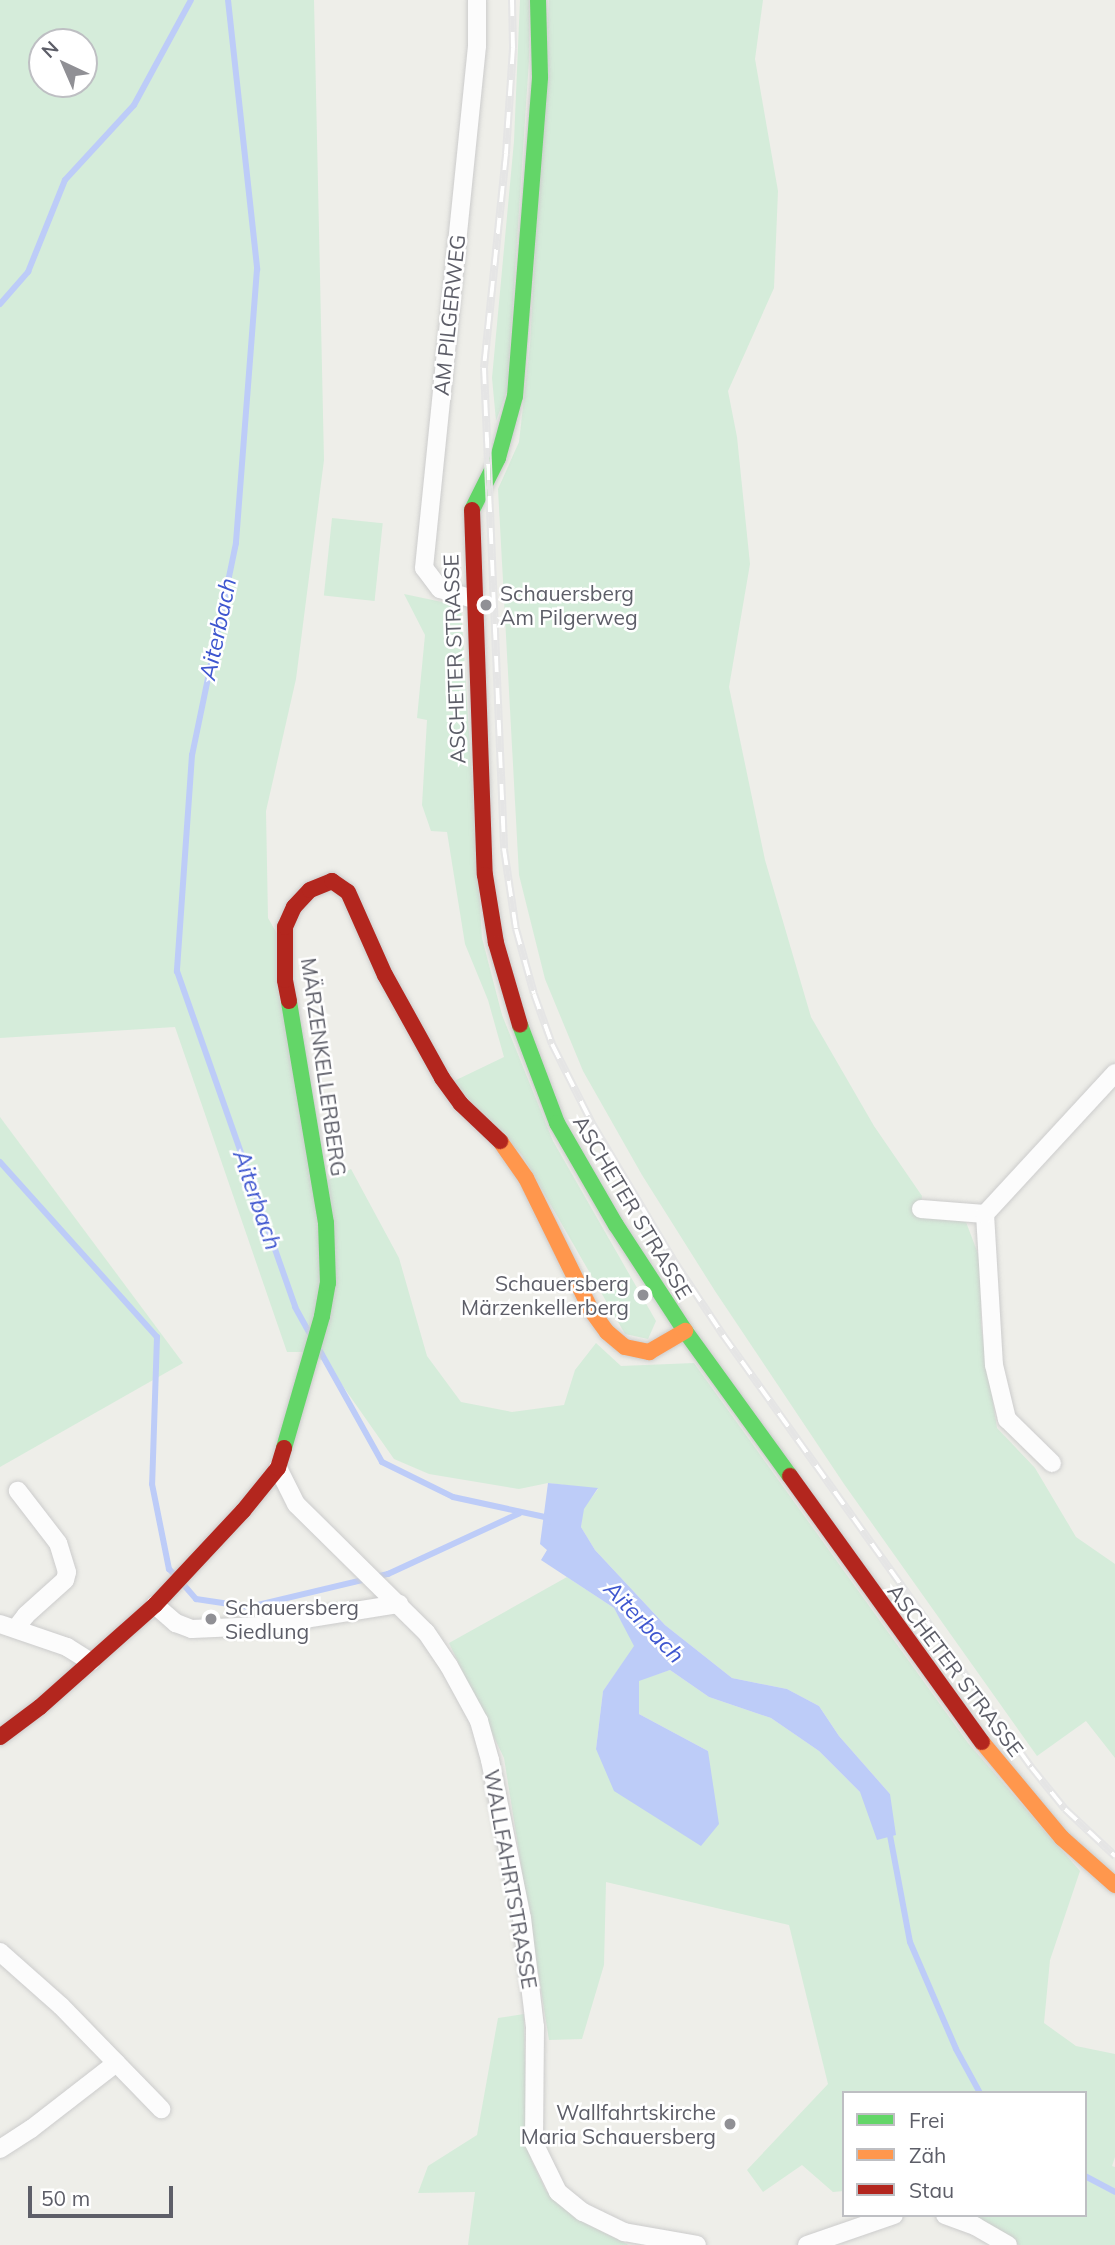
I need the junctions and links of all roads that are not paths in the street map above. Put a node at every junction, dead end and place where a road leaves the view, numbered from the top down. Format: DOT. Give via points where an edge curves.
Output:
graph roads {
  1 [pos="477,0"];
  2 [pos="538,0"];
  3 [pos="473,599"];
  4 [pos="1115,1073"];
  5 [pos="920,1209"];
  6 [pos="988,1210"];
  7 [pos="685,1331"];
  8 [pos="1052,1463"];
  9 [pos="278,1468"];
  10 [pos="18,1491"];
  11 [pos="393,1598"];
  12 [pos="160,1600"];
  13 [pos="8,1626"];
  14 [pos="91,1662"];
  15 [pos="0,1737"];
  16 [pos="1115,1885"];
  17 [pos="0,1952"];
  18 [pos="116,2063"];
  19 [pos="161,2109"];
  20 [pos="0,2149"];
  21 [pos="888,2217"];
  22 [pos="950,2217"];
  23 [pos="697,2245"];
  24 [pos="807,2245"];
  25 [pos="1008,2245"];
  1 -- 3 [label="street, AM PILGERWEG" via="477,46 424,568 440,589"];
  2 -- 3 [label="main road, ASCHETER STRASSE" via="540,77 521,343 508,431 472,507"];
  3 -- 7 [label="main road, ASCHETER STRASSE" via="485,875 512,1003 557,1123"];
  4 -- 6 [label="street"];
  5 -- 6 [label="street"];
  6 -- 8 [label="street" via="994,1365 1007,1419"];
  7 -- 9 [label="main road, MÄRZENKELLERBERG" via="649,1352 625,1347 607,1332 590,1310 526,1178 499,1140 461,1104 442,1078 385,975 348,892 332,881 310,890 285,927 285,980 326,1223 328,1283"];
  7 -- 16 [label="main road, ASCHETER STRASSE" via="985,1745 1062,1838"];
  9 -- 11 [label="street, WALLFAHRTSTRASSE" via="296,1504"];
  9 -- 12 [label="main road"];
  10 -- 13 [label="street" via="58,1543 67,1572 65,1580"];
  11 -- 12 [label="street" via="261,1626 192,1629 176,1623"];
  11 -- 23 [label="street, WALLFAHRTSTRASSE" via="426,1632 449,1666 478,1721 491,1760 522,1918 535,2027 534,2143 558,2192 583,2212 624,2232"];
  12 -- 14 [label="main road"];
  13 -- 14 [label="street" via="81,1653"];
  14 -- 15 [label="main road"];
  17 -- 18 [label="street"];
  18 -- 19 [label="street"];
  18 -- 20 [label="street"];
  21 -- 24 [label="street"];
  22 -- 25 [label="street"];
}
